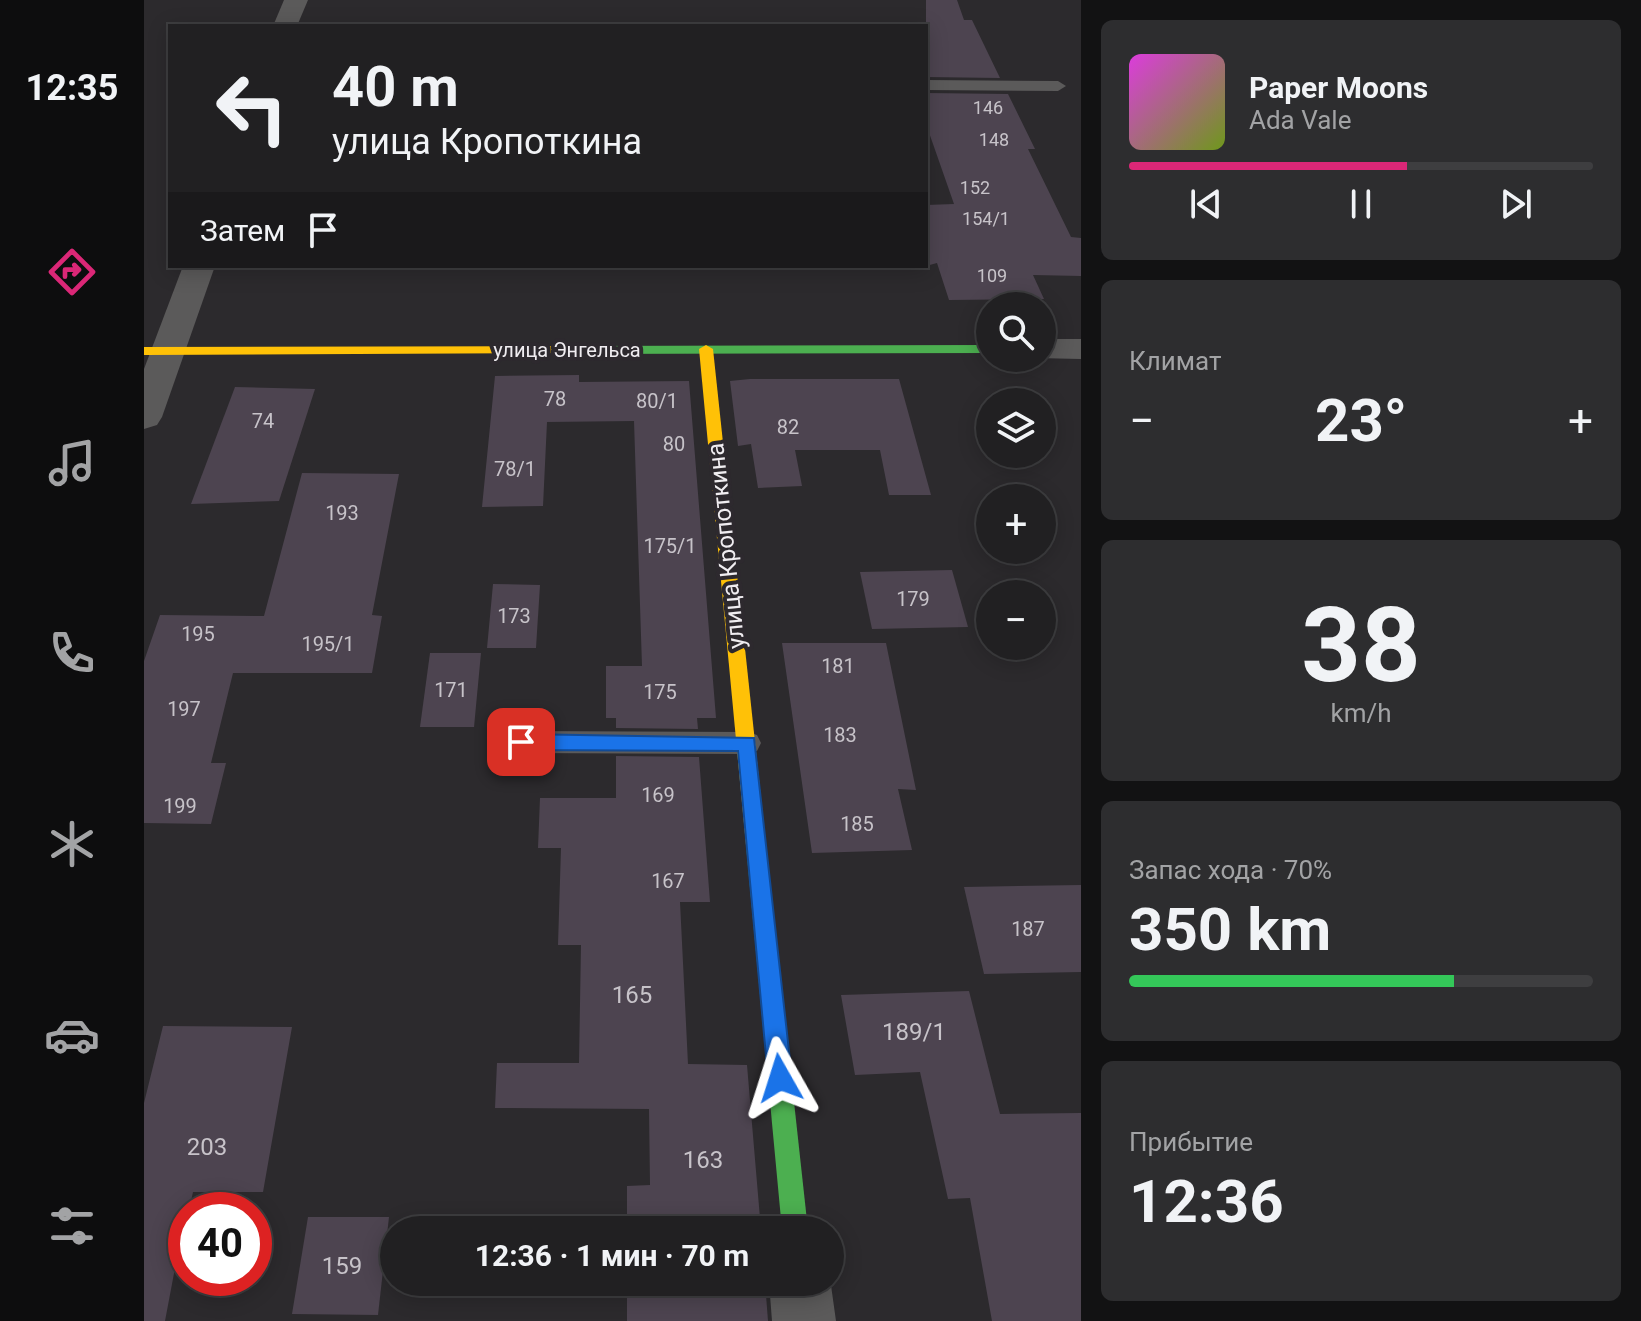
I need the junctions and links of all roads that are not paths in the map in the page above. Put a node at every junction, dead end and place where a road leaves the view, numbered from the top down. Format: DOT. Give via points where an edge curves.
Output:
graph roads {
  1 [pos="296,0"];
  2 [pos="286,24"];
  3 [pos="928,85"];
  4 [pos="1058,86"];
  5 [pos="198,268"];
  6 [pos="706,349"];
  7 [pos="976,349"];
  8 [pos="1056,349"];
  9 [pos="1081,349"];
  10 [pos="157,351"];
  11 [pos="144,417"];
  12 [pos="521,742"];
  13 [pos="747,743"];
  14 [pos="794,1216"];
  15 [pos="801,1296"];
  16 [pos="804,1321"];
  1 -- 2 [label="street"];
  3 -- 4 [label="lane"];
  5 -- 10 [label="street"];
  6 -- 7 [label="street, улица Энгельса"];
  6 -- 10 [label="street, улица Энгельса"];
  6 -- 13 [label="street, улица Кропоткина"];
  8 -- 9 [label="street"];
  10 -- 11 [label="street"];
  12 -- 13 [label="lane"];
  13 -- 14 [label="street, улица Кропоткина"];
  15 -- 16 [label="street"];
}
